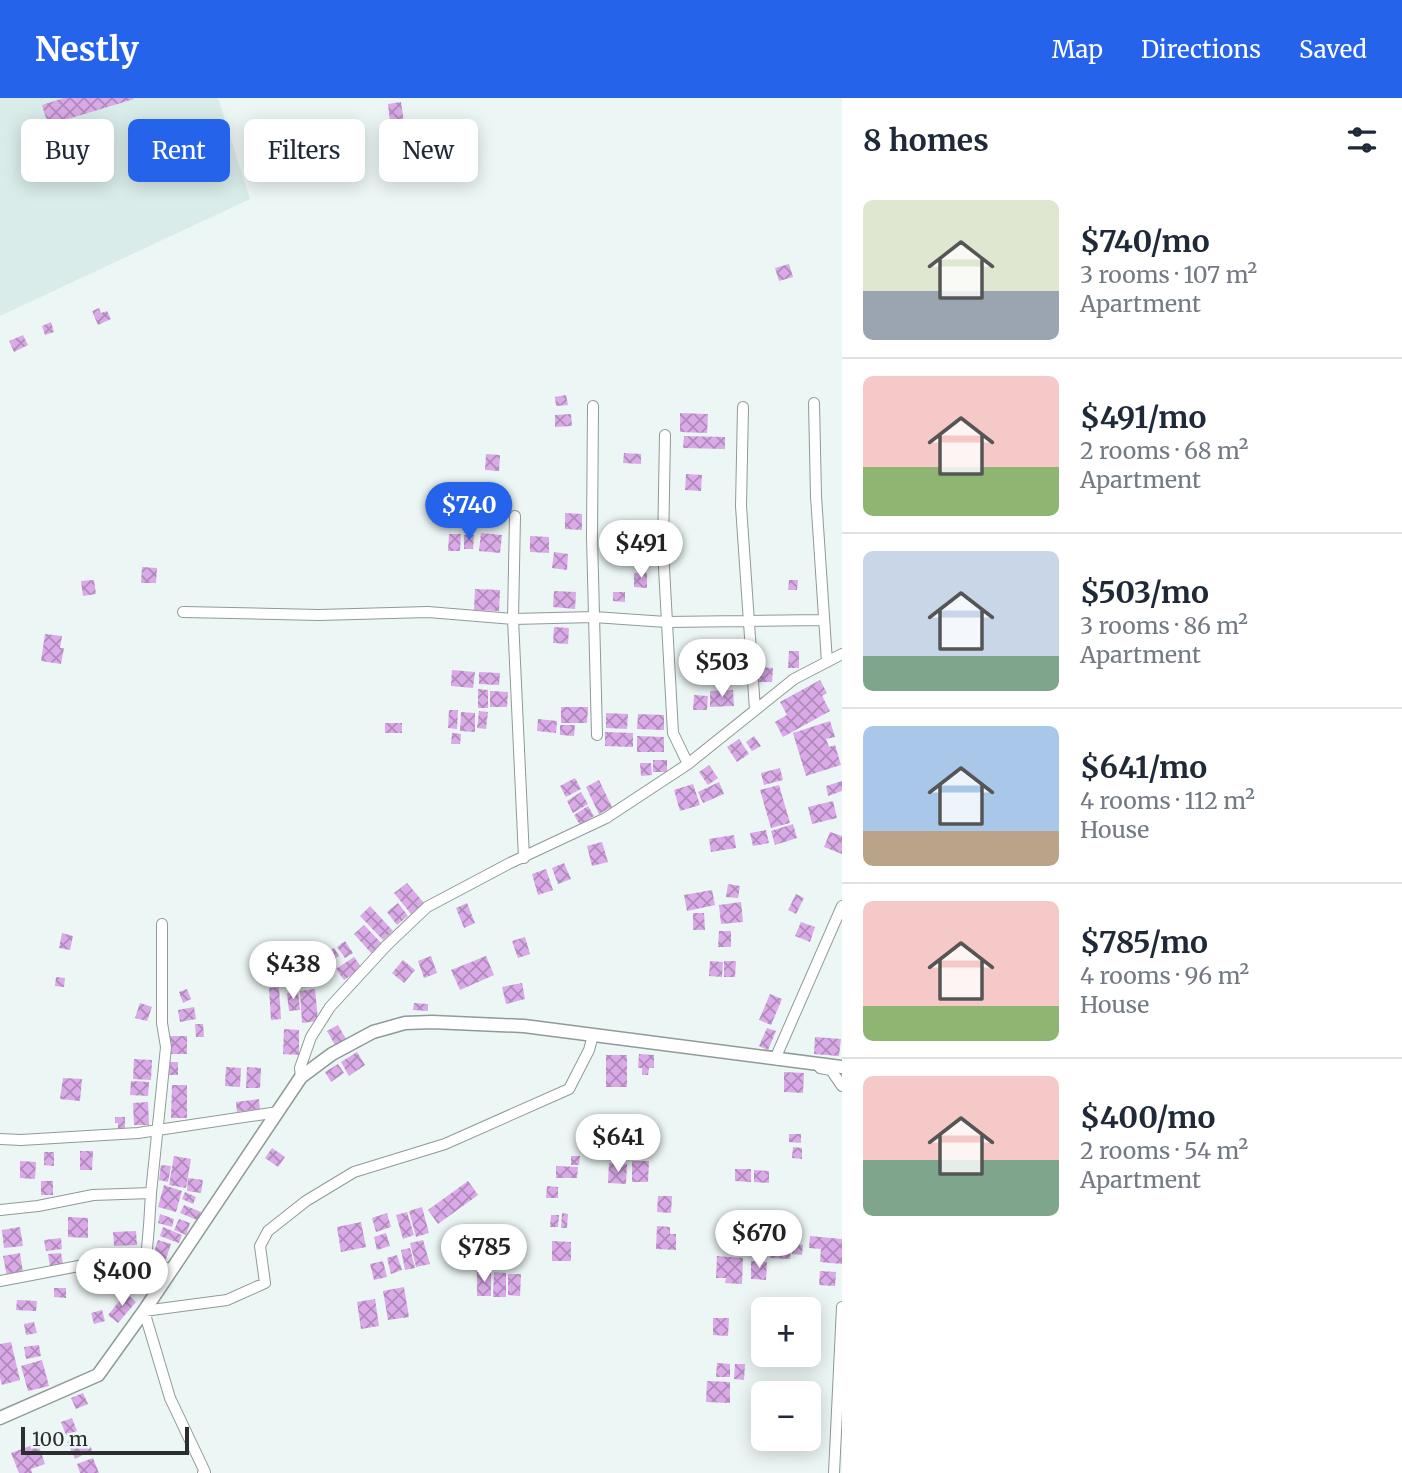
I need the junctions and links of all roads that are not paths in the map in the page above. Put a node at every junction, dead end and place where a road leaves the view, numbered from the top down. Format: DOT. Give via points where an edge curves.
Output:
graph roads {
  1 [pos="814,402"];
  2 [pos="593,406"];
  3 [pos="743,407"];
  4 [pos="665,435"];
  5 [pos="515,516"];
  6 [pos="183,612"];
  7 [pos="594,617"];
  8 [pos="513,619"];
  9 [pos="824,620"];
  10 [pos="748,621"];
  11 [pos="666,622"];
  12 [pos="842,654"];
  13 [pos="827,662"];
  14 [pos="755,710"];
  15 [pos="597,735"];
  16 [pos="688,764"];
  17 [pos="524,858"];
  18 [pos="842,906"];
  19 [pos="162,924"];
  20 [pos="593,1035"];
  21 [pos="775,1059"];
  22 [pos="842,1067"];
  23 [pos="301,1077"];
  24 [pos="842,1086"];
  25 [pos="278,1112"];
  26 [pos="158,1129"];
  27 [pos="0,1139"];
  28 [pos="150,1194"];
  29 [pos="0,1210"];
  30 [pos="146,1259"];
  31 [pos="171,1270"];
  32 [pos="0,1281"];
  33 [pos="842,1307"];
  34 [pos="144,1311"];
  35 [pos="0,1418"];
  36 [pos="203,1473"];
  37 [pos="834,1473"];
  1 -- 9 [label="street"];
  2 -- 7 [label="street"];
  3 -- 10 [label="street" via="741,506"];
  4 -- 11 [label="street"];
  5 -- 8 [label="street"];
  6 -- 8 [label="street" via="428,612"];
  7 -- 8 [label="street"];
  7 -- 11 [label="street"];
  7 -- 15 [label="street"];
  8 -- 17 [label="street"];
  9 -- 10 [label="street"];
  9 -- 13 [label="street"];
  10 -- 11 [label="street"];
  10 -- 14 [label="street"];
  11 -- 16 [label="street" via="673,733"];
  12 -- 13 [label="street"];
  13 -- 14 [label="street" via="794,679"];
  14 -- 16 [label="street"];
  16 -- 17 [label="street" via="606,818"];
  17 -- 23 [label="street" via="427,907 387,945 330,1007 308,1045"];
  18 -- 21 [label="street"];
  19 -- 26 [label="street" via="166,1047"];
  20 -- 21 [label="street"];
  20 -- 23 [label="street" via="524,1026 405,1023 373,1032"];
  20 -- 34 [label="street" via="569,1089 445,1144 354,1172 306,1201 268,1231 260,1245 265,1283 226,1300"];
  21 -- 22 [label="street"];
  21 -- 24 [label="street" via="831,1070"];
  23 -- 25 [label="street"];
  25 -- 26 [label="street"];
  25 -- 31 [label="street"];
  26 -- 27 [label="street"];
  26 -- 28 [label="street"];
  28 -- 29 [label="street" via="93,1195"];
  28 -- 30 [label="street"];
  30 -- 31 [label="street"];
  30 -- 32 [label="street"];
  31 -- 34 [label="street"];
  33 -- 37 [label="street"];
  34 -- 35 [label="street" via="98,1375"];
  34 -- 36 [label="street" via="170,1398"];
}
